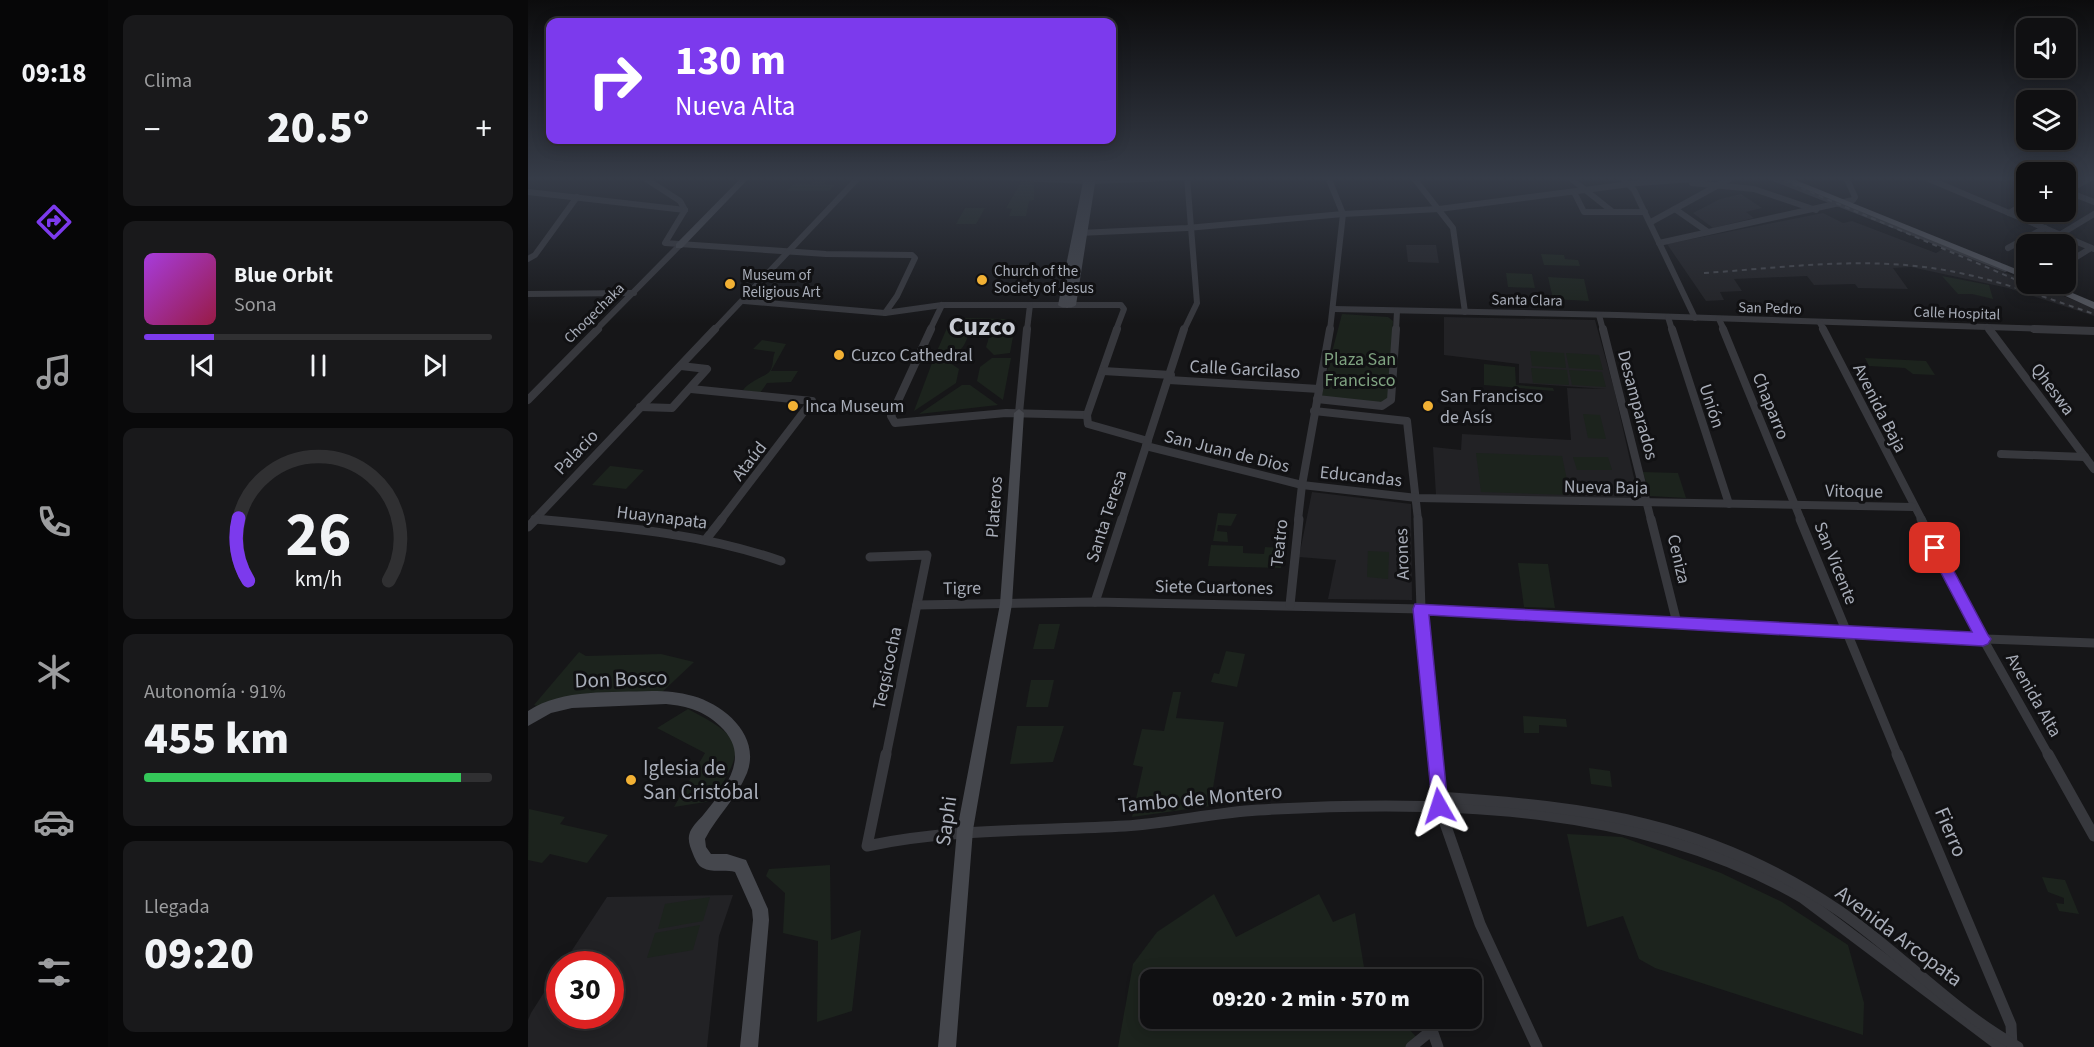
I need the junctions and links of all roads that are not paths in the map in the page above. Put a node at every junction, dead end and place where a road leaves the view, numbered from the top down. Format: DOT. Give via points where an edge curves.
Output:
graph roads {
  1 [pos="557,226"];
  2 [pos="674,226"];
  3 [pos="699,226"];
  4 [pos="814,226"];
  5 [pos="1081,226"];
  6 [pos="1214,226"];
  7 [pos="1342,226"];
  8 [pos="1451,226"];
  9 [pos="1652,226"];
  10 [pos="1699,226"];
  11 [pos="1738,226"];
  12 [pos="1901,226"];
  13 [pos="1903,226"];
  14 [pos="2040,226"];
  15 [pos="1191,228"];
  16 [pos="2045,228"];
  17 [pos="1708,232"];
  18 [pos="1080,233"];
  19 [pos="2059,234"];
  20 [pos="2076,241"];
  21 [pos="1659,243"];
  22 [pos="679,246"];
  23 [pos="2008,248"];
  24 [pos="2092,248"];
  25 [pos="790,252"];
  26 [pos="2076,257"];
  27 [pos="528,259"];
  28 [pos="2016,270"];
  29 [pos="2016,271"];
  30 [pos="2076,292"];
  31 [pos="634,293"];
  32 [pos="528,294"];
  33 [pos="2067,294"];
  34 [pos="2094,299"];
  35 [pos="744,300"];
  36 [pos="893,302"];
  37 [pos="942,305"];
  38 [pos="1030,305"];
  39 [pos="1067,305"];
  40 [pos="930,306"];
  41 [pos="2094,306"];
  42 [pos="1334,309"];
  43 [pos="1397,311"];
  44 [pos="1465,312"];
  45 [pos="885,313"];
  46 [pos="1599,315"];
  47 [pos="1668,317"];
  48 [pos="1695,318"];
  49 [pos="1719,319"];
  50 [pos="1820,323"];
  51 [pos="1987,327"];
  52 [pos="2094,331"];
  53 [pos="681,366"];
  54 [pos="1395,367"];
  55 [pos="1103,371"];
  56 [pos="1170,377"];
  57 [pos="691,389"];
  58 [pos="1319,389"];
  59 [pos="1317,399"];
  60 [pos="528,400"];
  61 [pos="640,407"];
  62 [pos="1314,411"];
  63 [pos="1019,413"];
  64 [pos="1087,415"];
  65 [pos="1147,443"];
  66 [pos="2001,454"];
  67 [pos="2085,457"];
  68 [pos="2094,469"];
  69 [pos="1302,485"];
  70 [pos="1417,498"];
  71 [pos="1648,503"];
  72 [pos="1729,504"];
  73 [pos="1794,504"];
  74 [pos="1913,507"];
  75 [pos="535,519"];
  76 [pos="528,526"];
  77 [pos="707,538"];
  78 [pos="870,557"];
  79 [pos="781,561"];
  80 [pos="1095,602"];
  81 [pos="1006,604"];
  82 [pos="917,605"];
  83 [pos="1290,605"];
  84 [pos="1421,609"];
  85 [pos="1677,622"];
  86 [pos="1847,634"];
  87 [pos="1983,639"];
  88 [pos="2094,643"];
  89 [pos="528,719"];
  90 [pos="1439,802"];
  91 [pos="965,830"];
  92 [pos="2094,836"];
  93 [pos="867,846"];
  94 [pos="2011,1046"];
  95 [pos="749,1047"];
  96 [pos="947,1047"];
  97 [pos="1411,1047"];
  98 [pos="1438,1047"];
  99 [pos="1537,1047"];
  1 -- 27 [label="street" via="536,255"];
  2 -- 22 [label="street" via="664,241"];
  3 -- 22 [label="street"];
  4 -- 25 [label="street"];
  5 -- 18 [label="street"];
  6 -- 15 [label="street"];
  7 -- 42 [label="street"];
  8 -- 44 [label="street"];
  9 -- 21 [label="street"];
  10 -- 17 [label="street"];
  11 -- 17 [label="street"];
  12 -- 29 [label="main road"];
  13 -- 28 [label="main road"];
  14 -- 16 [label="street"];
  15 -- 18 [label="street"];
  15 -- 56 [label="street, Santa Teresa" via="1197,303 1187,321"];
  16 -- 19 [label="street"];
  16 -- 23 [label="street"];
  17 -- 21 [label="street"];
  18 -- 39 [label="street"];
  20 -- 24 [label="street"];
  21 -- 48 [label="street"];
  22 -- 25 [label="street"];
  22 -- 31 [label="street, Choqechaka"];
  24 -- 26 [label="street"];
  25 -- 35 [label="street"];
  25 -- 36 [label="street" via="912,255 915,258"];
  30 -- 34 [label="main road"];
  31 -- 32 [label="street"];
  31 -- 60 [label="street, Choqechaka"];
  33 -- 41 [label="main road"];
  35 -- 45 [label="street"];
  35 -- 53 [label="street"];
  36 -- 40 [label="street"];
  36 -- 45 [label="street"];
  37 -- 38 [label="street"];
  37 -- 40 [label="street"];
  37 -- 63 [label="street" via="891,420 900,425"];
  38 -- 39 [label="street"];
  38 -- 63 [label="street"];
  39 -- 55 [label="street" via="1123,306"];
  40 -- 45 [label="street"];
  42 -- 43 [label="street, Santa Clara"];
  42 -- 58 [label="street"];
  43 -- 44 [label="street, Santa Clara"];
  43 -- 54 [label="street"];
  44 -- 46 [label="street, Santa Clara"];
  46 -- 47 [label="street, Santa Clara"];
  46 -- 71 [label="street, Desamparados"];
  47 -- 48 [label="street, Santa Clara"];
  47 -- 72 [label="street, Unión"];
  48 -- 49 [label="street, Santa Clara"];
  49 -- 50 [label="street, San Pedro"];
  49 -- 73 [label="street, Chaparro"];
  50 -- 51 [label="street, Calle Hospital"];
  50 -- 74 [label="street, Avenida Baja"];
  51 -- 52 [label="street, Calle Hospital"];
  51 -- 67 [label="street, Qheswa"];
  53 -- 57 [label="street" via="707,369"];
  53 -- 61 [label="street, Palacio"];
  54 -- 59 [label="street" via="1388,404"];
  55 -- 56 [label="street, Calle Garcilaso"];
  55 -- 64 [label="street"];
  56 -- 58 [label="street, Calle Garcilaso"];
  56 -- 65 [label="street, Santa Teresa"];
  57 -- 61 [label="street" via="672,408"];
  57 -- 77 [label="street, Ataúd" via="812,401"];
  58 -- 59 [label="street"];
  59 -- 62 [label="street"];
  61 -- 75 [label="street, Palacio"];
  62 -- 69 [label="street, Teatro"];
  62 -- 70 [label="street, Arones" via="1407,421"];
  63 -- 64 [label="street"];
  63 -- 81 [label="street, Plateros"];
  64 -- 65 [label="street, San Juan de Dios" via="1088,424 1093,427"];
  65 -- 69 [label="street, San Juan de Dios"];
  65 -- 80 [label="street, Santa Teresa"];
  66 -- 67 [label="street"];
  67 -- 68 [label="street, Qheswa"];
  69 -- 70 [label="street, Educandas"];
  69 -- 83 [label="street, Teatro"];
  70 -- 71 [label="street, Nueva Baja"];
  70 -- 84 [label="street, Arones"];
  71 -- 72 [label="street, Nueva Baja"];
  71 -- 85 [label="street, Ceniza"];
  72 -- 73 [label="street, Nueva Baja"];
  73 -- 74 [label="street, Vitoque"];
  73 -- 86 [label="street, San Vicente"];
  74 -- 87 [label="street, Avenida Alta"];
  75 -- 76 [label="street, Palacio"];
  75 -- 77 [label="street, Huaynapata"];
  77 -- 79 [label="street, Huaynapata"];
  78 -- 82 [label="street, Teqsicocha" via="926,553"];
  80 -- 81 [label="street, Siete Cuartones"];
  80 -- 83 [label="street, Siete Cuartones"];
  81 -- 82 [label="street, Tigre"];
  81 -- 91 [label="street, Saphi"];
  82 -- 93 [label="street, Teqsicocha"];
  83 -- 84 [label="street, Siete Cuartones"];
  84 -- 85 [label="street, Siete Cuartones"];
  84 -- 90 [label="street, Arones"];
  85 -- 86 [label="street, Siete Cuartones"];
  86 -- 87 [label="street, Siete Cuartones"];
  86 -- 94 [label="street, Fierro" via="2011,1025"];
  87 -- 88 [label="street, Siete Cuartones"];
  87 -- 92 [label="street, Avenida Alta"];
  89 -- 95 [label="street, Don Bosco" via="559,704 667,697 708,707 734,731 743,748 741,771 698,834 696,843 707,862 740,866 760,909"];
  90 -- 91 [label="street, Tambo de Montero" via="1256,810 1128,826"];
  90 -- 94 [label="street, Avenida Arcopata" via="1620,825 1736,863 1832,917"];
  90 -- 99 [label="street" via="1480,924"];
  91 -- 93 [label="street, Tambo de Montero"];
  91 -- 96 [label="street, Saphi"];
  97 -- 98 [label="street" via="1431,1030"];
}
